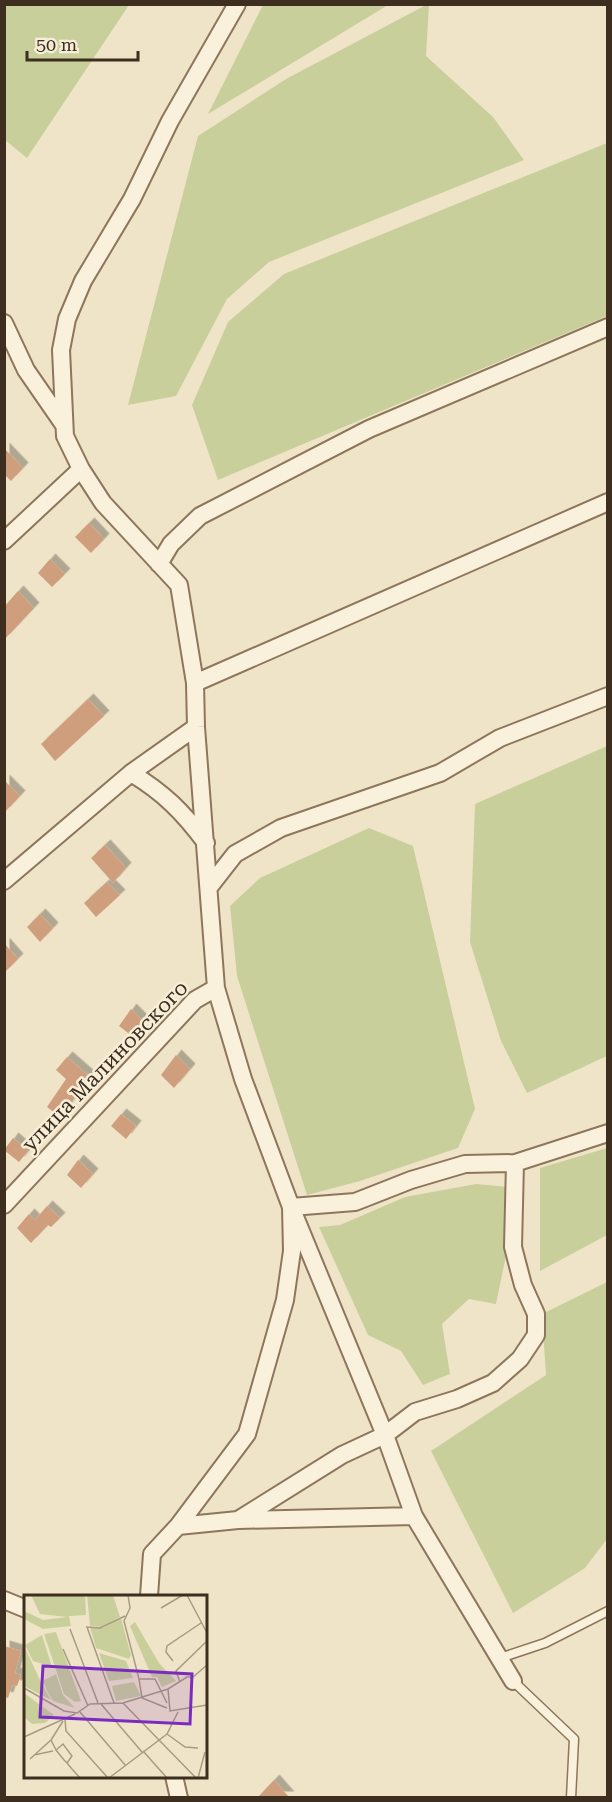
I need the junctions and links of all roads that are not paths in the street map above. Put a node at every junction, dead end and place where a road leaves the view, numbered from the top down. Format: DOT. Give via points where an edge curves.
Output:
graph roads {
  1 [pos="237,4"];
  2 [pos="4,323"];
  3 [pos="608,327"];
  4 [pos="64,424"];
  5 [pos="81,469"];
  6 [pos="608,502"];
  7 [pos="4,541"];
  8 [pos="159,564"];
  9 [pos="195,683"];
  10 [pos="608,696"];
  11 [pos="196,727"];
  12 [pos="131,773"];
  13 [pos="206,844"];
  14 [pos="4,880"];
  15 [pos="210,886"];
  16 [pos="216,988"];
  17 [pos="608,1133"];
  18 [pos="515,1163"];
  19 [pos="4,1205"];
  20 [pos="291,1207"];
  21 [pos="385,1435"];
  22 [pos="414,1516"];
  23 [pos="238,1520"];
  24 [pos="178,1526"];
  25 [pos="149,1595"];
  26 [pos="4,1599"];
  27 [pos="24,1608"];
  28 [pos="608,1611"];
  29 [pos="500,1658"];
  30 [pos="513,1681"];
  31 [pos="174,1778"];
  32 [pos="179,1797"];
  33 [pos="571,1797"];
  1 -- 4 [label="street" via="170,121 132,200 83,281 67,319 61,350"];
  2 -- 4 [label="street" via="26,370"];
  3 -- 8 [label="street" via="369,429 200,516 171,544"];
  4 -- 5 [label="street" via="64,436"];
  5 -- 7 [label="street"];
  5 -- 8 [label="street" via="103,503"];
  6 -- 9 [label="street"];
  8 -- 9 [label="street" via="180,585"];
  9 -- 11 [label="street"];
  10 -- 15 [label="street" via="500,738 440,773 281,828 235,854"];
  11 -- 12 [label="street"];
  11 -- 13 [label="street"];
  12 -- 13 [label="street" via="162,792"];
  12 -- 14 [label="street"];
  13 -- 15 [label="street"];
  15 -- 16 [label="street"];
  16 -- 19 [label="street, улица Малиновского" via="195,1000"];
  16 -- 20 [label="street" via="243,1079"];
  17 -- 18 [label="street"];
  18 -- 20 [label="street" via="465,1164 355,1202"];
  18 -- 21 [label="street" via="513,1247 536,1314 536,1335 520,1359 493,1383 415,1412"];
  20 -- 21 [label="street"];
  20 -- 24 [label="street" via="292,1251 285,1300 247,1434"];
  21 -- 22 [label="street"];
  21 -- 23 [label="street" via="342,1455"];
  22 -- 23 [label="street"];
  22 -- 29 [label="street"];
  23 -- 24 [label="street"];
  24 -- 25 [label="street" via="152,1554"];
  26 -- 27 [label="street"];
  28 -- 29 [label="lane" via="545,1643"];
  29 -- 30 [label="street"];
  30 -- 33 [label="lane" via="574,1739"];
  31 -- 32 [label="street"];
}
